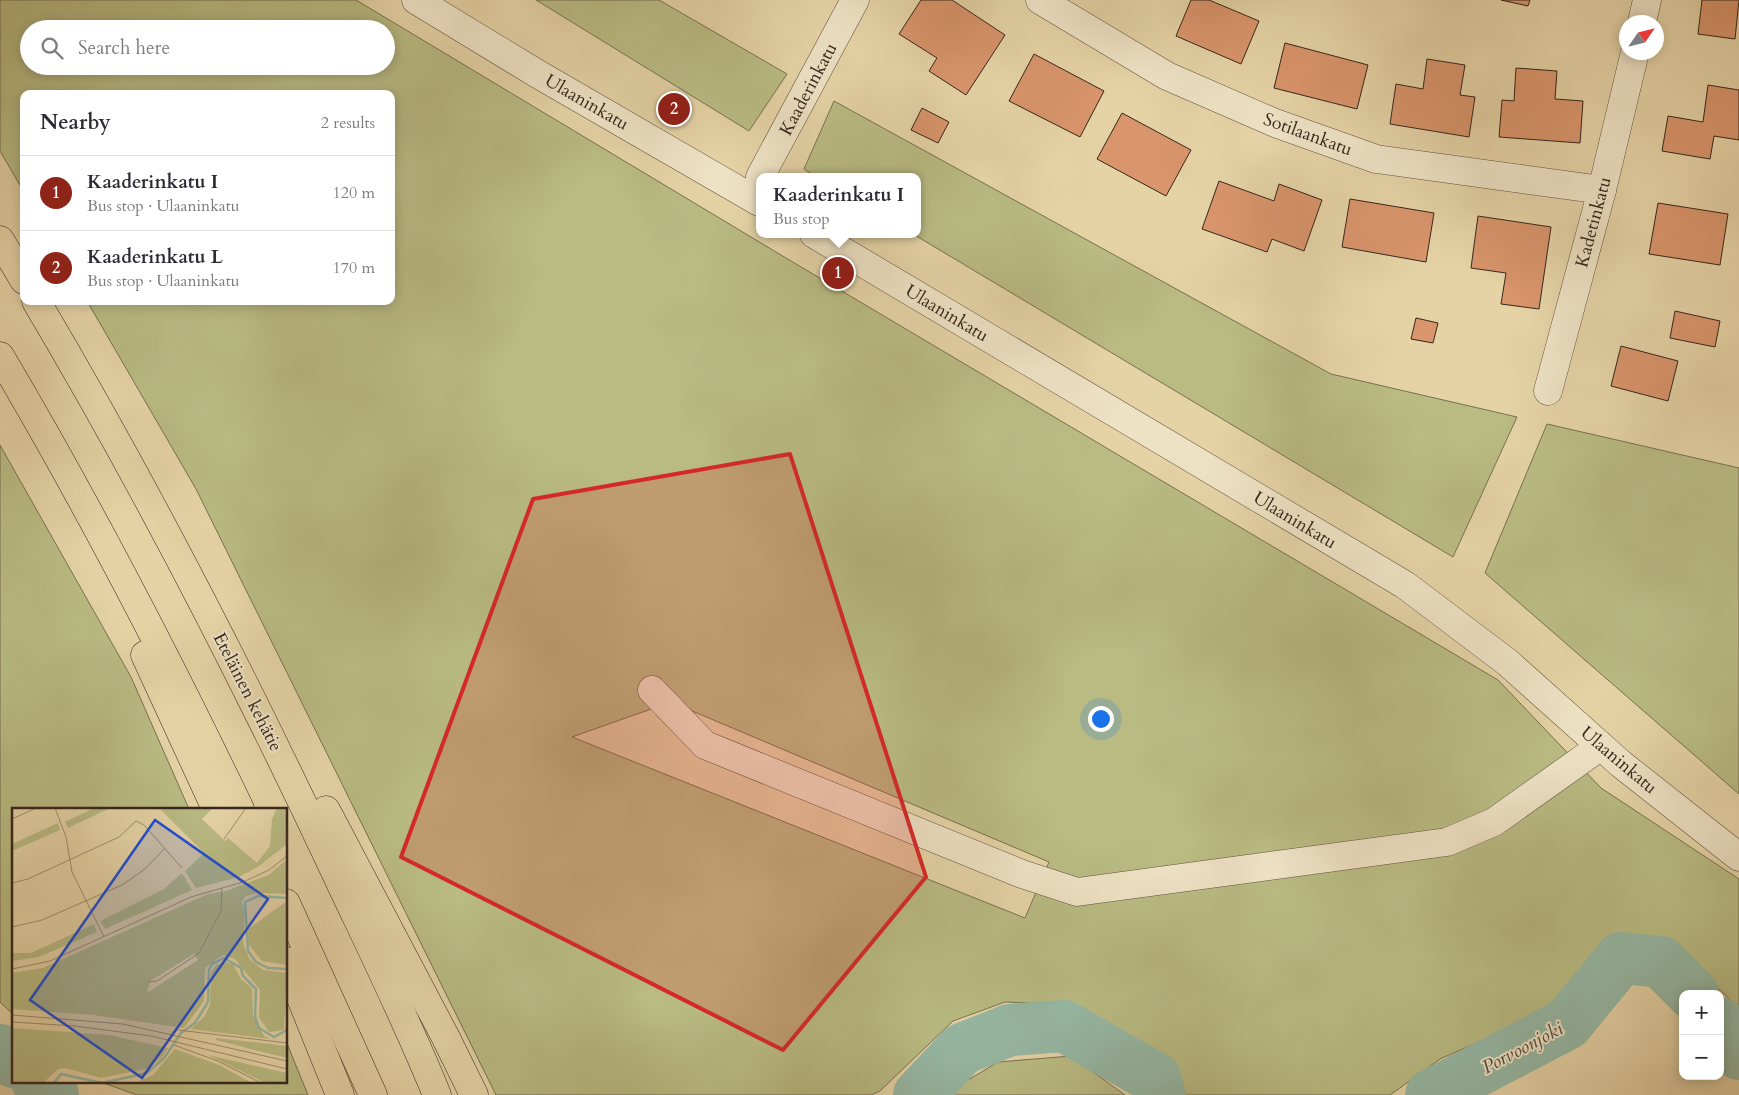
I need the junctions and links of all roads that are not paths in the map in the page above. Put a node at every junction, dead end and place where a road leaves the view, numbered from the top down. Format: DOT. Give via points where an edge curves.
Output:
graph roads {
  1 [pos="416,0"];
  2 [pos="856,0"];
  3 [pos="1040,0"];
  4 [pos="1647,0"];
  5 [pos="1644,15"];
  6 [pos="1633,60"];
  7 [pos="765,173"];
  8 [pos="756,187"];
  9 [pos="1602,190"];
  10 [pos="821,238"];
  11 [pos="0,240"];
  12 [pos="20,273"];
  13 [pos="38,305"];
  14 [pos="0,356"];
  15 [pos="86,386"];
  16 [pos="1548,390"];
  17 [pos="36,417"];
  18 [pos="652,690"];
  19 [pos="1601,746"];
  20 [pos="216,808"];
  21 [pos="240,808"];
  22 [pos="1739,857"];
  23 [pos="288,908"];
  24 [pos="288,967"];
  25 [pos="340,1095"];
  26 [pos="374,1095"];
  27 [pos="437,1095"];
  28 [pos="474,1095"];
  1 -- 8 [label="street, Ulaaninkatu" via="536,73"];
  2 -- 7 [label="street, Kaaderinkatu"];
  3 -- 9 [label="street, Sotilaankatu" via="1167,76 1275,123 1376,159"];
  4 -- 5 [label="street"];
  6 -- 9 [label="street, Kadetinkatu"];
  9 -- 16 [label="street, Kadetinkatu"];
  10 -- 19 [label="street, Ulaaninkatu" via="1405,585 1507,662"];
  11 -- 12 [label="highway"];
  13 -- 15 [label="highway, Eteläinen kehätie"];
  14 -- 17 [label="highway"];
  15 -- 27 [label="highway, Eteläinen kehätie" via="264,719"];
  15 -- 28 [label="highway" via="256,679"];
  17 -- 20 [label="highway"];
  17 -- 21 [label="highway" via="180,684"];
  18 -- 19 [label="street" via="705,744 1022,874 1077,892 1448,842 1494,822"];
  19 -- 22 [label="street, Ulaaninkatu"];
  23 -- 26 [label="highway"];
  24 -- 25 [label="highway"];
}
